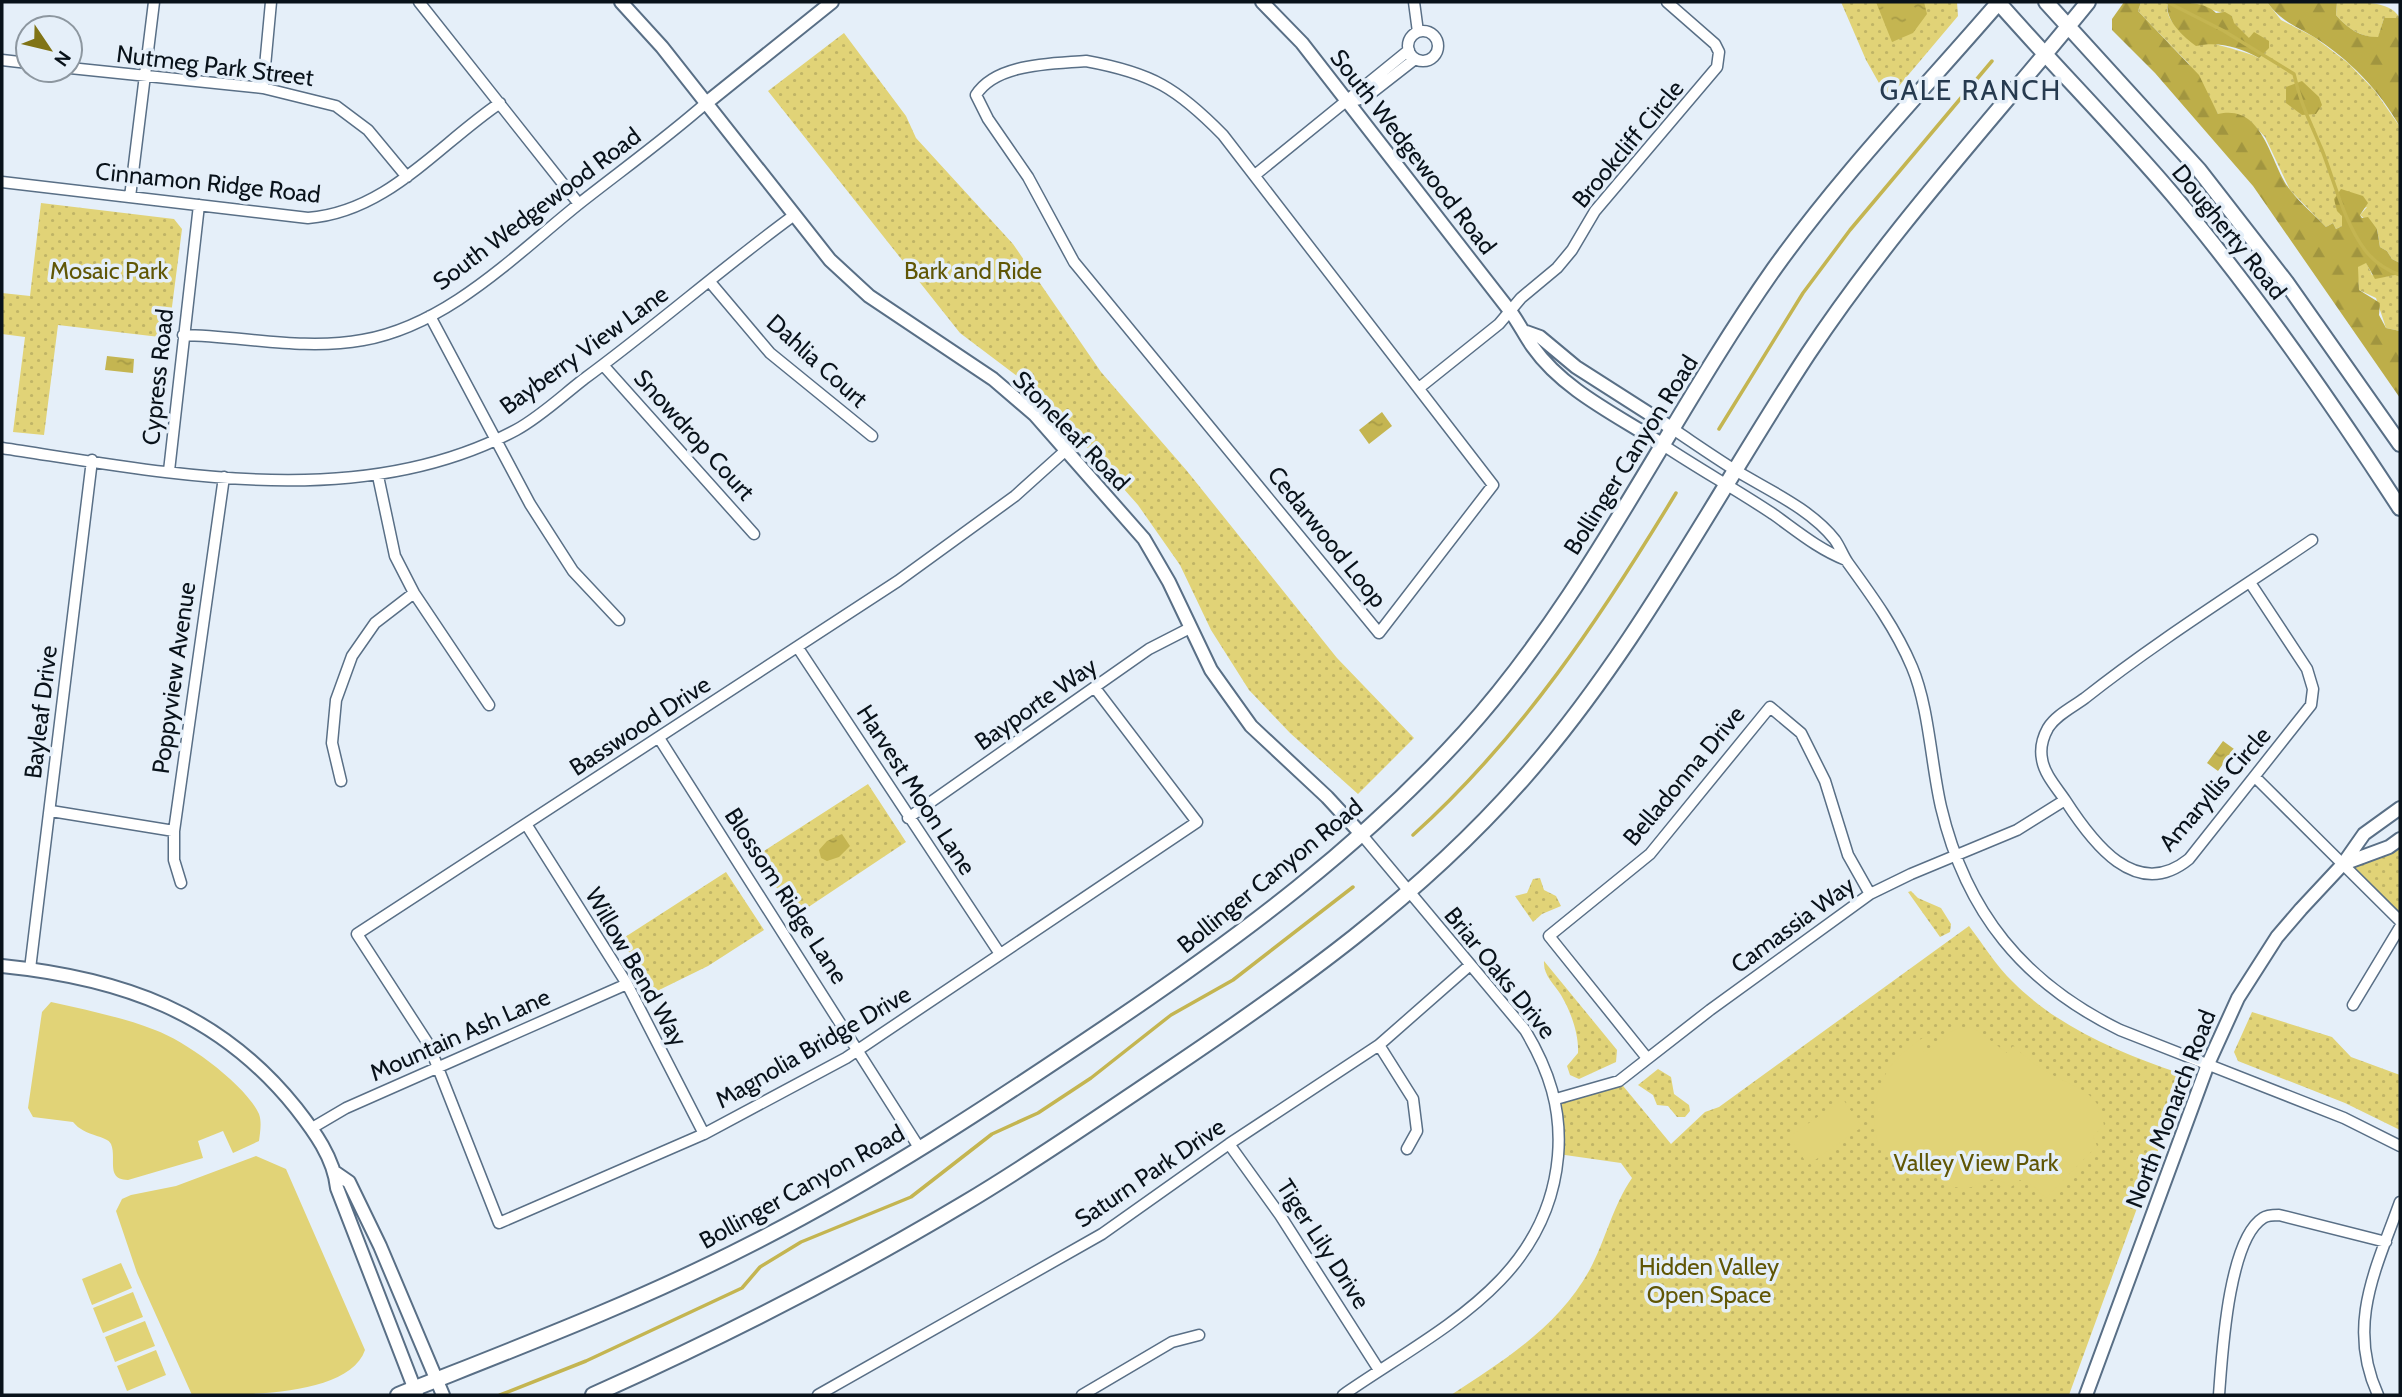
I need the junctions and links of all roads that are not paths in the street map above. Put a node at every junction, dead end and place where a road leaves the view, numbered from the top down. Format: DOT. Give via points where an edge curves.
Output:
graph roads {
  1 [pos="154,2"];
  2 [pos="271,2"];
  3 [pos="419,2"];
  4 [pos="621,2"];
  5 [pos="832,2"];
  6 [pos="1262,2"];
  7 [pos="1414,2"];
  8 [pos="1667,2"];
  9 [pos="1999,2"];
  10 [pos="2046,2"];
  11 [pos="2088,2"];
  12 [pos="2069,26"];
  13 [pos="1418,32"];
  14 [pos="1412,54"];
  15 [pos="2044,54"];
  16 [pos="84,70"];
  17 [pos="145,78"];
  18 [pos="262,88"];
  19 [pos="1348,102"];
  20 [pos="499,103"];
  21 [pos="705,104"];
  22 [pos="1255,174"];
  23 [pos="407,177"];
  24 [pos="2,182"];
  25 [pos="130,197"];
  26 [pos="579,204"];
  27 [pos="198,205"];
  28 [pos="793,216"];
  29 [pos="710,282"];
  30 [pos="1510,311"];
  31 [pos="430,316"];
  32 [pos="1526,332"];
  33 [pos="183,335"];
  34 [pos="603,365"];
  35 [pos="1419,388"];
  36 [pos="1673,429"];
  37 [pos="872,436"];
  38 [pos="495,439"];
  39 [pos="1663,444"];
  40 [pos="2400,444"];
  41 [pos="2,448"];
  42 [pos="1065,451"];
  43 [pos="92,460"];
  44 [pos="1734,470"];
  45 [pos="169,471"];
  46 [pos="378,476"];
  47 [pos="224,477"];
  48 [pos="1724,486"];
  49 [pos="2400,508"];
  50 [pos="754,534"];
  51 [pos="2312,540"];
  52 [pos="1846,560"];
  53 [pos="2251,584"];
  54 [pos="414,593"];
  55 [pos="619,620"];
  56 [pos="1190,628"];
  57 [pos="798,648"];
  58 [pos="1095,688"];
  59 [pos="489,705"];
  60 [pos="659,738"];
  61 [pos="2256,778"];
  62 [pos="341,781"];
  63 [pos="2065,800"];
  64 [pos="2400,808"];
  65 [pos="51,811"];
  66 [pos="908,818"];
  67 [pos="526,824"];
  68 [pos="174,831"];
  69 [pos="1362,835"];
  70 [pos="2400,839"];
  71 [pos="1956,856"];
  72 [pos="2343,864"];
  73 [pos="181,883"];
  74 [pos="1409,893"];
  75 [pos="1870,894"];
  76 [pos="2400,920"];
  77 [pos="2400,927"];
  78 [pos="1000,954"];
  79 [pos="1469,965"];
  80 [pos="2,966"];
  81 [pos="30,969"];
  82 [pos="627,984"];
  83 [pos="2353,1005"];
  84 [pos="1379,1045"];
  85 [pos="860,1049"];
  86 [pos="1647,1058"];
  87 [pos="2208,1064"];
  88 [pos="438,1068"];
  89 [pos="1556,1099"];
  90 [pos="312,1128"];
  91 [pos="704,1134"];
  92 [pos="1229,1144"];
  93 [pos="2400,1146"];
  94 [pos="920,1149"];
  95 [pos="1407,1149"];
  96 [pos="335,1173"];
  97 [pos="2400,1202"];
  98 [pos="2386,1242"];
  99 [pos="1199,1335"];
  100 [pos="1379,1370"];
  101 [pos="437,1380"];
  102 [pos="838,1390"];
  103 [pos="415,1392"];
  104 [pos="398,1395"];
  105 [pos="443,1395"];
  106 [pos="593,1395"];
  107 [pos="818,1395"];
  108 [pos="1082,1395"];
  109 [pos="1343,1395"];
  110 [pos="2086,1395"];
  111 [pos="2219,1395"];
  112 [pos="2378,1395"];
  1 -- 17 [label="street"];
  2 -- 18 [label="street"];
  3 -- 20 [label="street"];
  4 -- 21 [label="street, Stoneleaf Road"];
  5 -- 21 [label="street, South Wedgewood Road"];
  6 -- 19 [label="street, South Wedgewood Road" via="1302,43"];
  7 -- 13 [label="street"];
  8 -- 30 [label="street, Brookcliff Circle" via="1715,44 1717,67 1595,211 1572,250"];
  9 -- 15 [label="main road, Dougherty Road"];
  9 -- 36 [label="main road, Bollinger Canyon Road" via="1805,229 1742,317"];
  10 -- 12 [label="main road, Dougherty Road"];
  11 -- 12 [label="main road"];
  12 -- 15 [label="main road"];
  12 -- 40 [label="main road, Dougherty Road" via="2199,170 2286,282"];
  13 -- 14 [label="street" via="1411,37"];
  13 -- 14 [label="street" via="1432,34 1438,47 1431,59"];
  14 -- 19 [label="street" via="1365,98"];
  15 -- 44 [label="main road" via="1859,284"];
  15 -- 49 [label="main road, Dougherty Road" via="2172,194 2254,297"];
  16 -- 17 [label="street, Nutmeg Park Street"];
  17 -- 18 [label="street, Nutmeg Park Street"];
  17 -- 25 [label="street"];
  18 -- 23 [label="street, Nutmeg Park Street" via="336,106 368,130"];
  19 -- 22 [label="street"];
  19 -- 30 [label="street, South Wedgewood Road"];
  20 -- 23 [label="street, Cinnamon Ridge Road"];
  20 -- 26 [label="street"];
  21 -- 26 [label="street, South Wedgewood Road"];
  21 -- 28 [label="street, Stoneleaf Road"];
  22 -- 35 [label="street, Cedarwood Loop"];
  22 -- 35 [label="street, Cedarwood Loop" via="1189,100 1157,80 1123,68 1086,61 1041,65 990,80 976,94 1074,262 1379,633 1493,485"];
  23 -- 27 [label="street, Cinnamon Ridge Road" via="337,215 308,218"];
  24 -- 25 [label="street, Cinnamon Ridge Road"];
  25 -- 27 [label="street, Cinnamon Ridge Road"];
  26 -- 31 [label="street, South Wedgewood Road" via="483,282"];
  27 -- 33 [label="street, Cypress Road"];
  28 -- 29 [label="street, Bayberry View Lane"];
  28 -- 42 [label="street, Stoneleaf Road" via="869,296 993,379 1021,402"];
  29 -- 34 [label="street, Bayberry View Lane"];
  29 -- 37 [label="street, Dahlia Court" via="771,353"];
  30 -- 32 [label="street, South Wedgewood Road"];
  30 -- 35 [label="street, Brookcliff Circle"];
  31 -- 33 [label="street, South Wedgewood Road" via="393,334 359,341 302,345"];
  31 -- 38 [label="street"];
  32 -- 36 [label="street, South Wedgewood Road" via="1540,337 1576,367"];
  32 -- 39 [label="street, South Wedgewood Road" via="1531,346 1561,376"];
  33 -- 45 [label="street, Cypress Road"];
  34 -- 38 [label="street, Bayberry View Lane" via="517,429"];
  34 -- 50 [label="street, Snowdrop Court"];
  36 -- 39 [label="main road, Bollinger Canyon Road"];
  36 -- 44 [label="street"];
  38 -- 46 [label="street, Bayberry View Lane" via="457,455"];
  38 -- 55 [label="street" via="573,571"];
  39 -- 48 [label="street"];
  39 -- 69 [label="main road, Bollinger Canyon Road" via="1588,568 1510,679 1466,731"];
  41 -- 43 [label="street, Bayberry View Lane"];
  42 -- 56 [label="street, Stoneleaf Road" via="1144,539"];
  42 -- 57 [label="street, Basswood Drive" via="955,542"];
  43 -- 45 [label="street, Bayberry View Lane"];
  43 -- 65 [label="street, Bayleaf Drive"];
  44 -- 48 [label="main road"];
  44 -- 52 [label="street" via="1820,527 1835,540"];
  45 -- 47 [label="street, Bayberry View Lane"];
  46 -- 47 [label="street, Bayberry View Lane" via="281,481"];
  46 -- 54 [label="street" via="395,556"];
  47 -- 68 [label="street, Poppyview Avenue"];
  48 -- 52 [label="street" via="1823,551"];
  48 -- 74 [label="main road" via="1653,604 1566,727 1521,781"];
  51 -- 53 [label="street, Amaryllis Circle"];
  52 -- 71 [label="street" via="1879,603 1913,668 1941,807"];
  53 -- 61 [label="street, Amaryllis Circle" via="2307,669 2313,689 2303,719"];
  53 -- 63 [label="street, Amaryllis Circle" via="2112,677 2049,727 2042,760"];
  54 -- 59 [label="street"];
  54 -- 62 [label="street" via="375,623 352,656 335,700 332,743"];
  56 -- 58 [label="street, Bayporte Way" via="1149,649"];
  56 -- 69 [label="street, Stoneleaf Road" via="1211,670 1251,726"];
  57 -- 60 [label="street, Basswood Drive"];
  57 -- 66 [label="street, Harvest Moon Lane"];
  58 -- 66 [label="street, Bayporte Way"];
  58 -- 78 [label="street, Magnolia Bridge Drive" via="1197,822"];
  60 -- 67 [label="street, Basswood Drive"];
  60 -- 85 [label="street, Blossom Ridge Lane"];
  61 -- 63 [label="street, Amaryllis Circle" via="2189,859 2164,874 2131,870 2112,856 2084,830"];
  61 -- 72 [label="street"];
  63 -- 71 [label="street, Camassia Way" via="2017,831"];
  64 -- 72 [label="street, North Monarch Road" via="2364,834"];
  65 -- 68 [label="street"];
  65 -- 81 [label="street, Bayleaf Drive"];
  66 -- 78 [label="street, Harvest Moon Lane"];
  67 -- 82 [label="street, Willow Bend Way"];
  67 -- 88 [label="street, Basswood Drive" via="357,934 429,1045"];
  68 -- 73 [label="street, Poppyview Avenue" via="174,860"];
  69 -- 74 [label="street, Briar Oaks Drive"];
  69 -- 94 [label="main road, Bollinger Canyon Road" via="1306,884 1180,977"];
  70 -- 72 [label="street, North Monarch Road"];
  71 -- 75 [label="street, Camassia Way"];
  71 -- 87 [label="street" via="1987,920 2051,989 2120,1030"];
  72 -- 76 [label="street"];
  72 -- 87 [label="street, North Monarch Road" via="2277,937 2238,998"];
  74 -- 79 [label="street, Briar Oaks Drive"];
  74 -- 106 [label="main road" via="1275,998 967,1202 789,1301"];
  75 -- 86 [label="street, Camassia Way"];
  75 -- 86 [label="street, Belladonna Drive" via="1848,855 1825,780 1801,733 1770,707 1650,853 1549,936"];
  77 -- 83 [label="street"];
  78 -- 85 [label="street, Magnolia Bridge Drive"];
  79 -- 84 [label="street, Saturn Park Drive"];
  79 -- 89 [label="street, Briar Oaks Drive" via="1525,1031 1545,1064"];
  80 -- 81 [label="street"];
  81 -- 90 [label="street" via="103,981 184,1013 252,1062"];
  82 -- 88 [label="street, Mountain Ash Lane"];
  82 -- 91 [label="street, Willow Bend Way"];
  84 -- 92 [label="street, Saturn Park Drive"];
  84 -- 95 [label="street" via="1413,1099 1417,1131"];
  85 -- 91 [label="street, Magnolia Bridge Drive"];
  85 -- 94 [label="street, Blossom Ridge Lane"];
  86 -- 89 [label="street, Camassia Way" via="1619,1081"];
  87 -- 93 [label="street" via="2344,1118"];
  87 -- 110 [label="street, North Monarch Road"];
  88 -- 90 [label="street, Mountain Ash Lane"];
  88 -- 91 [label="street, Magnolia Bridge Drive" via="499,1223"];
  89 -- 100 [label="street, Briar Oaks Drive" via="1556,1178 1535,1237 1497,1286"];
  90 -- 96 [label="street"];
  92 -- 100 [label="street, Tiger Lily Drive"];
  92 -- 102 [label="street, Saturn Park Drive" via="1102,1234"];
  94 -- 101 [label="main road, Bollinger Canyon Road" via="748,1247"];
  96 -- 101 [label="street" via="349,1182 363,1209"];
  96 -- 103 [label="street"];
  97 -- 98 [label="street"];
  98 -- 111 [label="street" via="2279,1215 2265,1216 2252,1229 2239,1258 2224,1329"];
  98 -- 112 [label="street" via="2365,1302 2363,1327 2364,1352"];
  99 -- 108 [label="street" via="1172,1342"];
  100 -- 109 [label="street, Briar Oaks Drive"];
  101 -- 103 [label="main road, Bollinger Canyon Road"];
  101 -- 105 [label="street"];
  102 -- 107 [label="street, Saturn Park Drive"];
  103 -- 104 [label="main road, Bollinger Canyon Road"];
}
